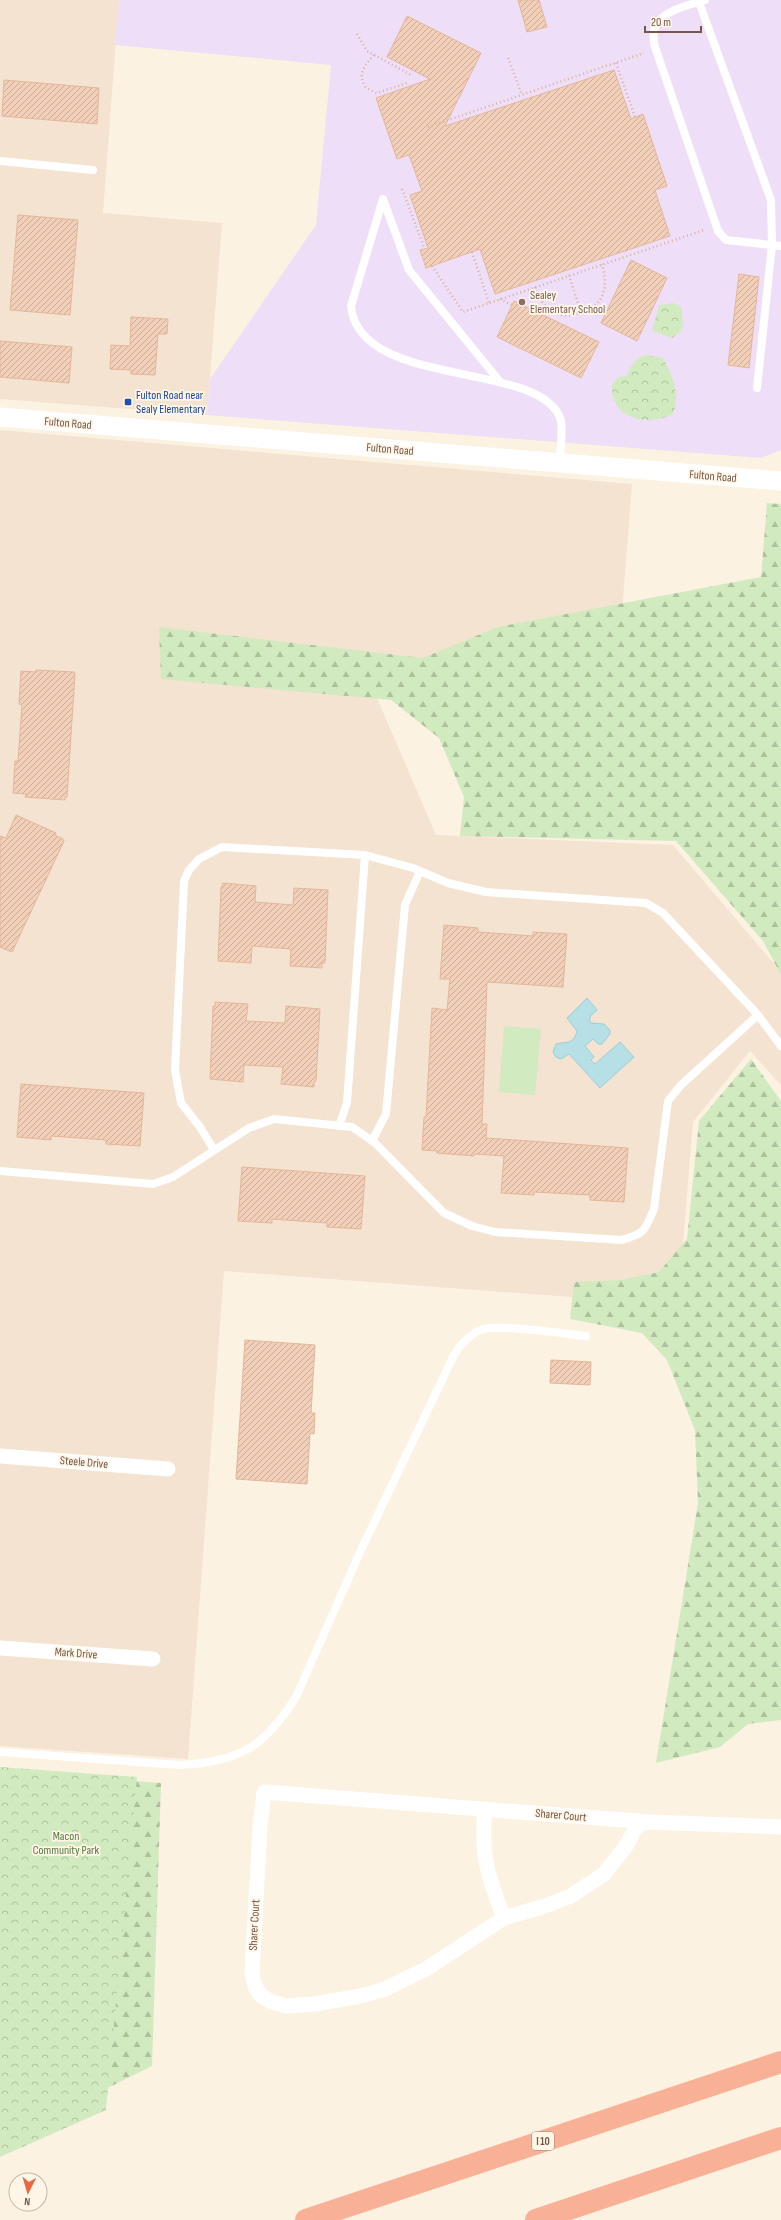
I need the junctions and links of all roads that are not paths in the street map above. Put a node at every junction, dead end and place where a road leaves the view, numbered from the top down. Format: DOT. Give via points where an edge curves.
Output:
graph roads {
  1 [pos="702,1"];
  2 [pos="0,161"];
  3 [pos="93,170"];
  4 [pos="772,245"];
  5 [pos="781,246"];
  6 [pos="501,384"];
  7 [pos="757,388"];
  8 [pos="0,418"];
  9 [pos="560,463"];
  10 [pos="781,469"];
  11 [pos="761,480"];
  12 [pos="781,481"];
  13 [pos="364,855"];
  14 [pos="420,871"];
  15 [pos="758,1016"];
  16 [pos="781,1046"];
  17 [pos="339,1126"];
  18 [pos="372,1141"];
  19 [pos="214,1150"];
  20 [pos="0,1171"];
  21 [pos="586,1336"];
  22 [pos="0,1456"];
  23 [pos="168,1469"];
  24 [pos="0,1648"];
  25 [pos="152,1659"];
  26 [pos="0,1752"];
  27 [pos="485,1809"];
  28 [pos="649,1822"];
  29 [pos="781,1826"];
  30 [pos="504,1918"];
  31 [pos="781,2062"];
  32 [pos="781,2138"];
  33 [pos="306,2220"];
  34 [pos="536,2220"];
  1 -- 4 [label="lane" via="771,200"];
  1 -- 4 [label="lane" via="674,11 660,20 654,30 654,44 718,232 726,240"];
  2 -- 3 [label="lane"];
  4 -- 5 [label="lane"];
  4 -- 7 [label="lane"];
  6 -- 6 [label="lane" via="396,357 377,348 352,318 351,306 383,199 409,270"];
  6 -- 9 [label="lane" via="530,391 550,403 561,421"];
  8 -- 9 [label="street, Fulton Road"];
  9 -- 11 [label="street, Fulton Road"];
  10 -- 11 [label="street"];
  11 -- 12 [label="street, Fulton Road"];
  13 -- 14 [label="lane"];
  13 -- 17 [label="lane" via="347,1103"];
  13 -- 19 [label="lane" via="222,847 199,859 189,870 184,881 175,1070 180,1103 200,1127"];
  14 -- 15 [label="lane" via="448,883 486,892 646,903 663,913"];
  14 -- 18 [label="lane" via="405,905 386,1114"];
  15 -- 16 [label="lane"];
  15 -- 18 [label="lane" via="681,1085 668,1101 654,1209 648,1225 639,1236 622,1240 496,1232 472,1226 444,1213"];
  17 -- 18 [label="lane" via="352,1127"];
  17 -- 19 [label="lane" via="274,1119 248,1128"];
  19 -- 20 [label="lane" via="173,1177 153,1184"];
  21 -- 26 [label="lane" via="484,1329 465,1340 455,1353 360,1550 296,1697 264,1739 226,1759 204,1764 179,1765"];
  22 -- 23 [label="street, Steele Drive"];
  24 -- 25 [label="street, Mark Drive"];
  27 -- 28 [label="street, Sharer Court"];
  27 -- 30 [label="street" via="483,1839 486,1867"];
  27 -- 30 [label="street, Sharer Court" via="264,1792 252,1959 255,1986 260,1994 272,2002 286,2006 315,2004 364,1995 385,1989 426,1968"];
  28 -- 29 [label="street, Sharer Court"];
  28 -- 30 [label="street, Sharer Court" via="635,1829 616,1860 604,1874 584,1889 546,1906"];
  31 -- 33 [label="highway, I 10"];
  32 -- 34 [label="highway"];
}
